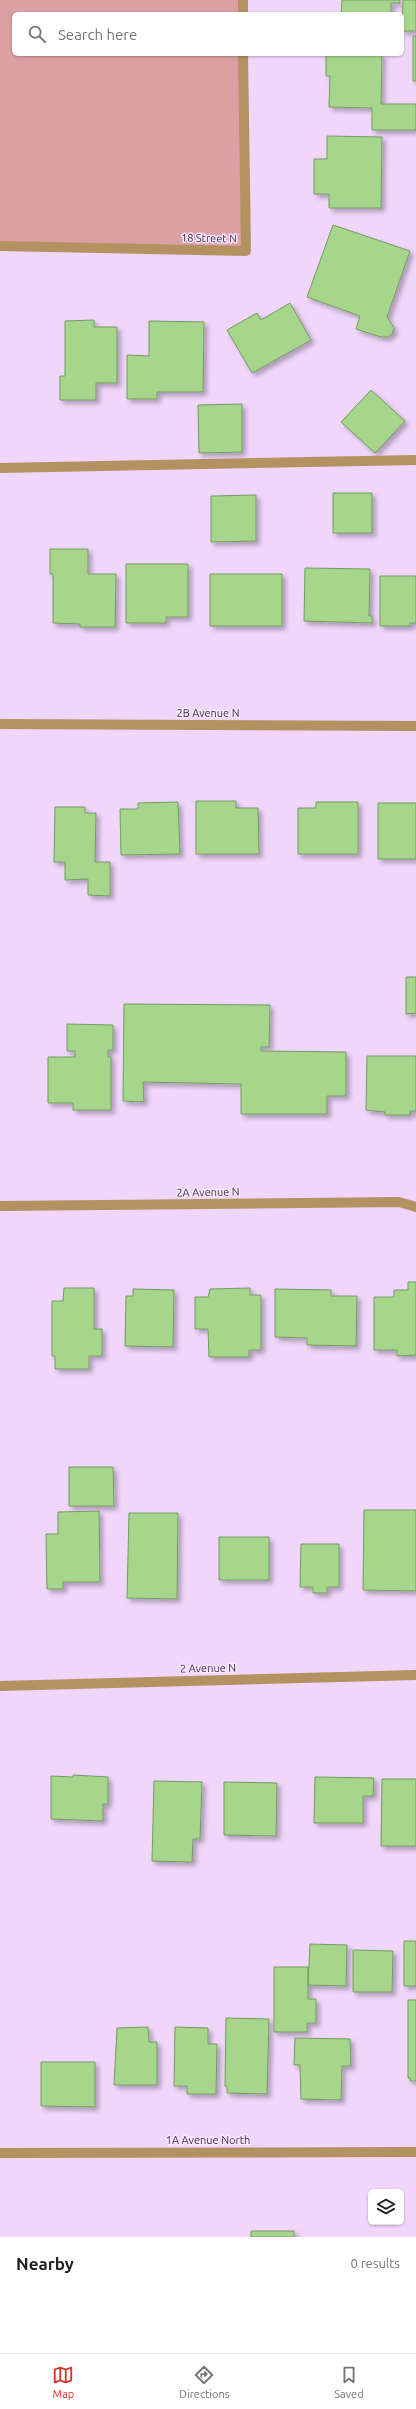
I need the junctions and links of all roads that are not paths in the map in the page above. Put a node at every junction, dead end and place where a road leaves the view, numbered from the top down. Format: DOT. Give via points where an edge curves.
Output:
graph roads {
  1 [pos="243,0"];
  2 [pos="243,12"];
  3 [pos="243,56"];
  4 [pos="0,246"];
  5 [pos="416,460"];
  6 [pos="0,468"];
  7 [pos="0,724"];
  8 [pos="416,726"];
  9 [pos="0,1206"];
  10 [pos="416,1207"];
  11 [pos="416,1675"];
  12 [pos="0,1686"];
  13 [pos="416,2152"];
  14 [pos="0,2153"];
  1 -- 2 [label="street"];
  3 -- 4 [label="street, 18 Street N" via="246,251"];
  5 -- 6 [label="street"];
  7 -- 8 [label="street, 2B Avenue N"];
  9 -- 10 [label="street, 2A Avenue N" via="399,1202"];
  11 -- 12 [label="street, 2 Avenue N"];
  13 -- 14 [label="street, 1A Avenue North"];
}
